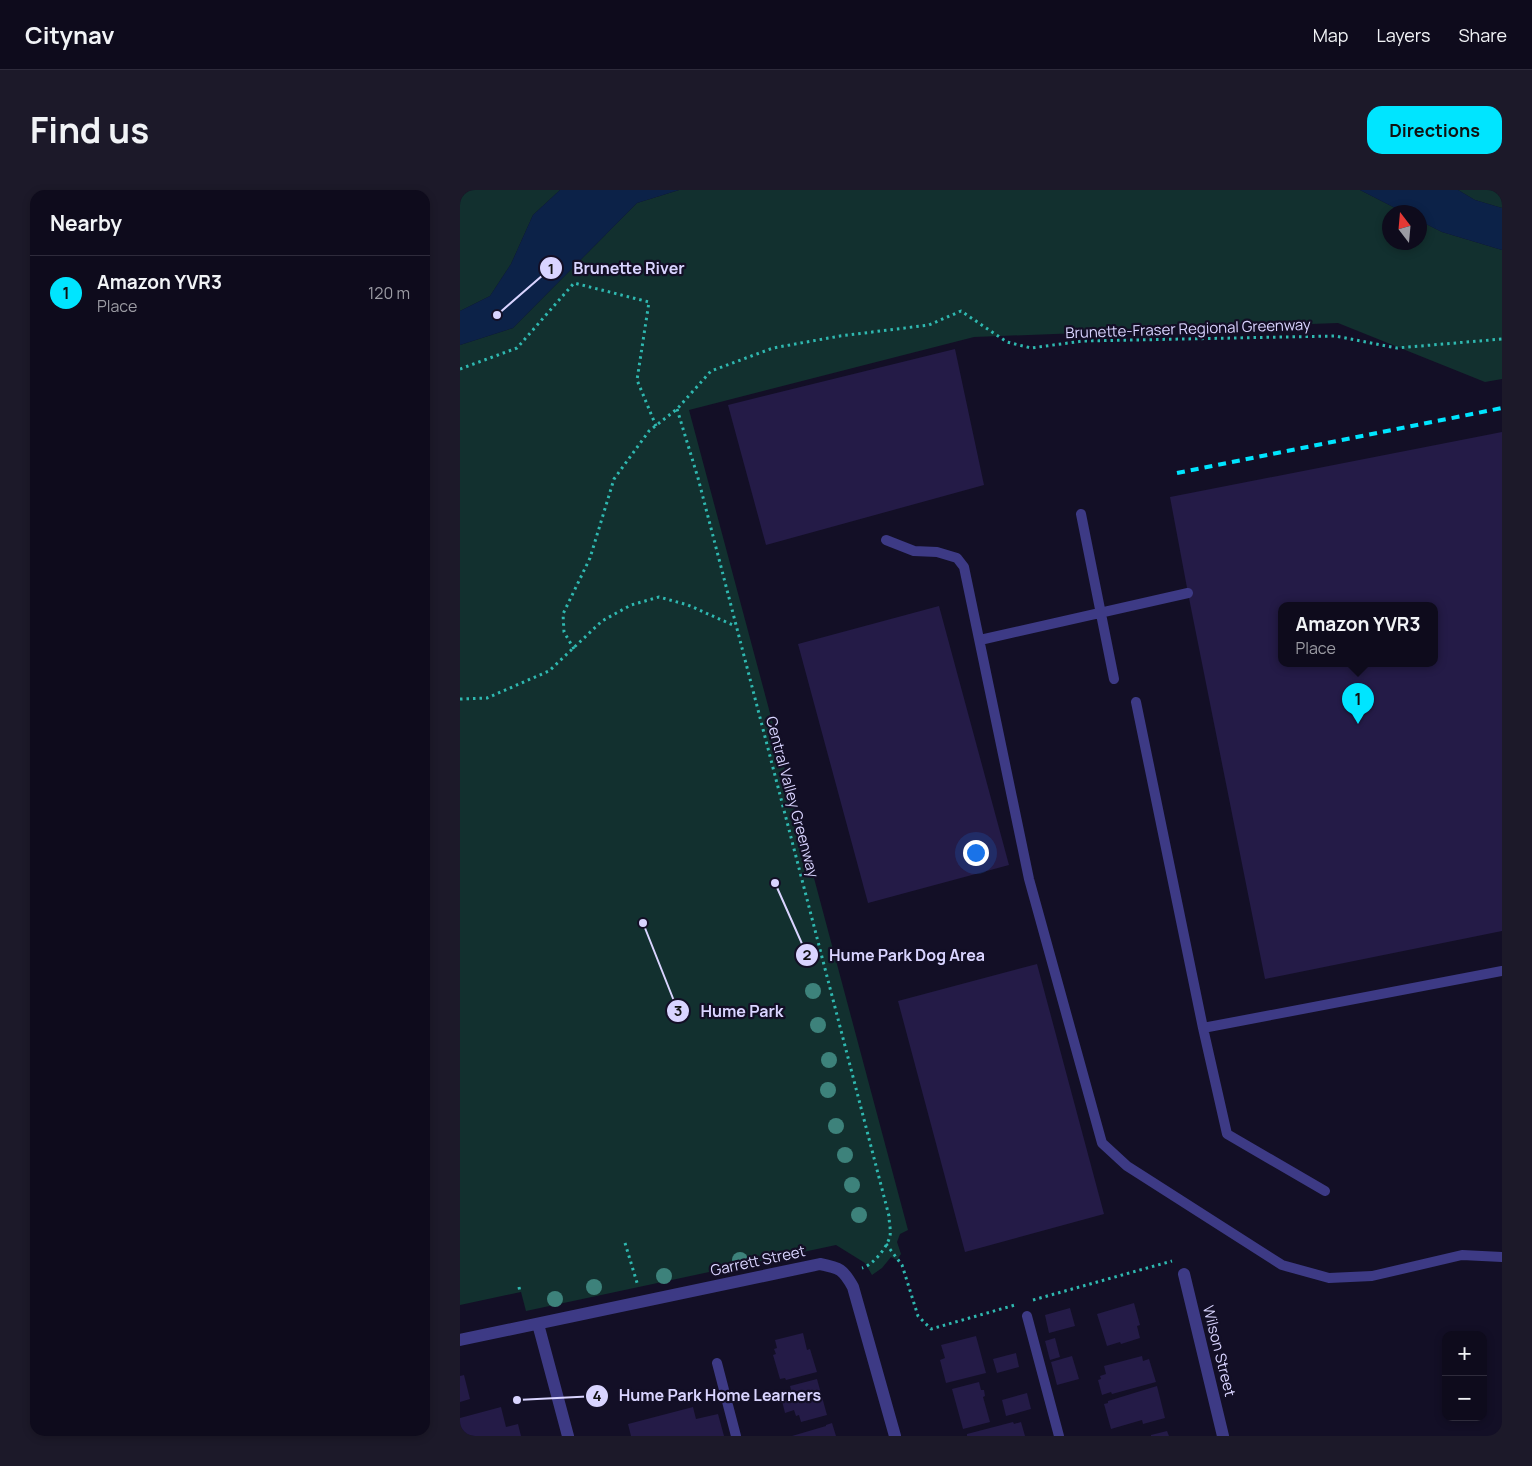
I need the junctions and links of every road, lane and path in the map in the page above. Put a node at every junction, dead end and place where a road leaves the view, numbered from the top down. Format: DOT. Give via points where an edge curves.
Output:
graph roads {
  1 [pos="1502,339"];
  2 [pos="460,369"];
  3 [pos="677,409"];
  4 [pos="656,426"];
  5 [pos="1081,514"];
  6 [pos="886,540"];
  7 [pos="1188,593"];
  8 [pos="1101,613"];
  9 [pos="736,626"];
  10 [pos="980,640"];
  11 [pos="574,649"];
  12 [pos="1114,679"];
  13 [pos="460,699"];
  14 [pos="1136,702"];
  15 [pos="1502,971"];
  16 [pos="1203,1028"];
  17 [pos="1325,1192"];
  18 [pos="625,1242"];
  19 [pos="886,1244"];
  20 [pos="1502,1257"];
  21 [pos="864,1268"];
  22 [pos="1184,1274"];
  23 [pos="635,1278"];
  24 [pos="519,1287"];
  25 [pos="520,1292"];
  26 [pos="1032,1300"];
  27 [pos="1023,1303"];
  28 [pos="1027,1316"];
  29 [pos="538,1324"];
  30 [pos="460,1340"];
  31 [pos="717,1363"];
  32 [pos="568,1436"];
  33 [pos="736,1436"];
  34 [pos="895,1436"];
  35 [pos="1059,1436"];
  36 [pos="1223,1436"];
  1 -- 3 [label="path, Brunette-Fraser Regional Greenway" via="1397,348 1335,336 1083,341 1031,348 1007,342 961,311 928,325 774,348 711,371"];
  2 -- 4 [label="path" via="517,348 574,283 649,302 637,380"];
  3 -- 4 [label="path, Brunette-Fraser Regional Greenway"];
  3 -- 9 [label="path, Central Valley Greenway"];
  4 -- 11 [label="path, Brunette-Fraser Regional Greenway" via="614,479 590,558 563,614 564,632"];
  5 -- 8 [label="lane"];
  6 -- 10 [label="lane" via="914,551 937,552 957,558 964,567"];
  7 -- 8 [label="lane"];
  8 -- 10 [label="lane"];
  8 -- 12 [label="lane"];
  9 -- 11 [label="path" via="688,605 659,598 631,605 602,621"];
  9 -- 19 [label="path, Central Valley Greenway" via="889,1216 890,1237"];
  10 -- 20 [label="lane" via="1029,879 1102,1143 1127,1166 1282,1265 1329,1278 1372,1276 1462,1254"];
  11 -- 13 [label="path" via="549,671 511,688 487,698"];
  14 -- 16 [label="lane"];
  15 -- 16 [label="lane"];
  16 -- 17 [label="lane" via="1227,1134"];
  18 -- 23 [label="path"];
  19 -- 21 [label="path" via="876,1260"];
  19 -- 27 [label="path" via="902,1265 918,1316 931,1330"];
  22 -- 26 [label="path" via="1179,1259"];
  22 -- 36 [label="street, Wilson Street"];
  24 -- 25 [label="path"];
  28 -- 35 [label="lane"];
  29 -- 30 [label="street, Garrett Street"];
  29 -- 32 [label="street"];
  29 -- 34 [label="street, Garrett Street" via="820,1264 833,1267 845,1273 852,1287"];
  31 -- 33 [label="lane"];
}
